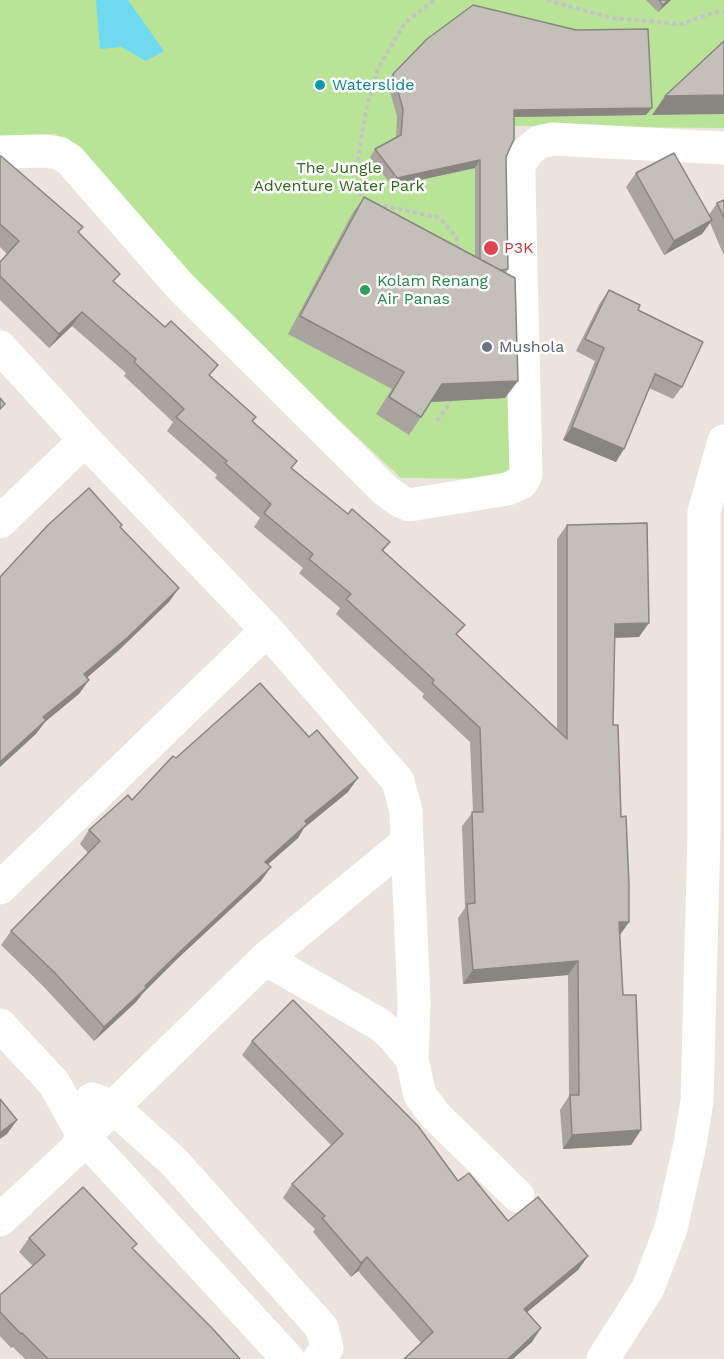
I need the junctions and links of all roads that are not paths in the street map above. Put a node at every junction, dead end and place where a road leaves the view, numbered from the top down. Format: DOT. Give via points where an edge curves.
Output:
graph roads {
  1 [pos="724,148"];
  2 [pos="0,152"];
  3 [pos="0,347"];
  4 [pos="86,440"];
  5 [pos="724,441"];
  6 [pos="714,509"];
  7 [pos="0,522"];
  8 [pos="267,630"];
  9 [pos="407,842"];
  10 [pos="0,888"];
  11 [pos="265,959"];
  12 [pos="0,1025"];
  13 [pos="412,1059"];
  14 [pos="54,1083"];
  15 [pos="112,1107"];
  16 [pos="84,1137"];
  17 [pos="518,1196"];
  18 [pos="0,1220"];
  19 [pos="288,1359"];
  20 [pos="319,1359"];
  21 [pos="603,1359"];
  1 -- 2 [label="street" via="553,139 538,142 528,150 519,165 526,475 521,483 507,489 409,506 385,490 180,286 70,160 45,151"];
  3 -- 4 [label="street"];
  4 -- 7 [label="street"];
  4 -- 8 [label="street"];
  5 -- 6 [label="street"];
  6 -- 21 [label="street" via="697,1101 671,1228 648,1288"];
  8 -- 9 [label="street" via="398,781 406,811"];
  8 -- 10 [label="street"];
  9 -- 11 [label="street"];
  9 -- 13 [label="street" via="414,1002"];
  11 -- 13 [label="street" via="379,1024"];
  11 -- 15 [label="street"];
  12 -- 14 [label="street"];
  13 -- 17 [label="street" via="420,1095 435,1115"];
  14 -- 15 [label="street"];
  14 -- 16 [label="street"];
  15 -- 16 [label="street"];
  15 -- 20 [label="street" via="174,1162 322,1328 327,1348"];
  16 -- 18 [label="street"];
  16 -- 19 [label="street"];
}
